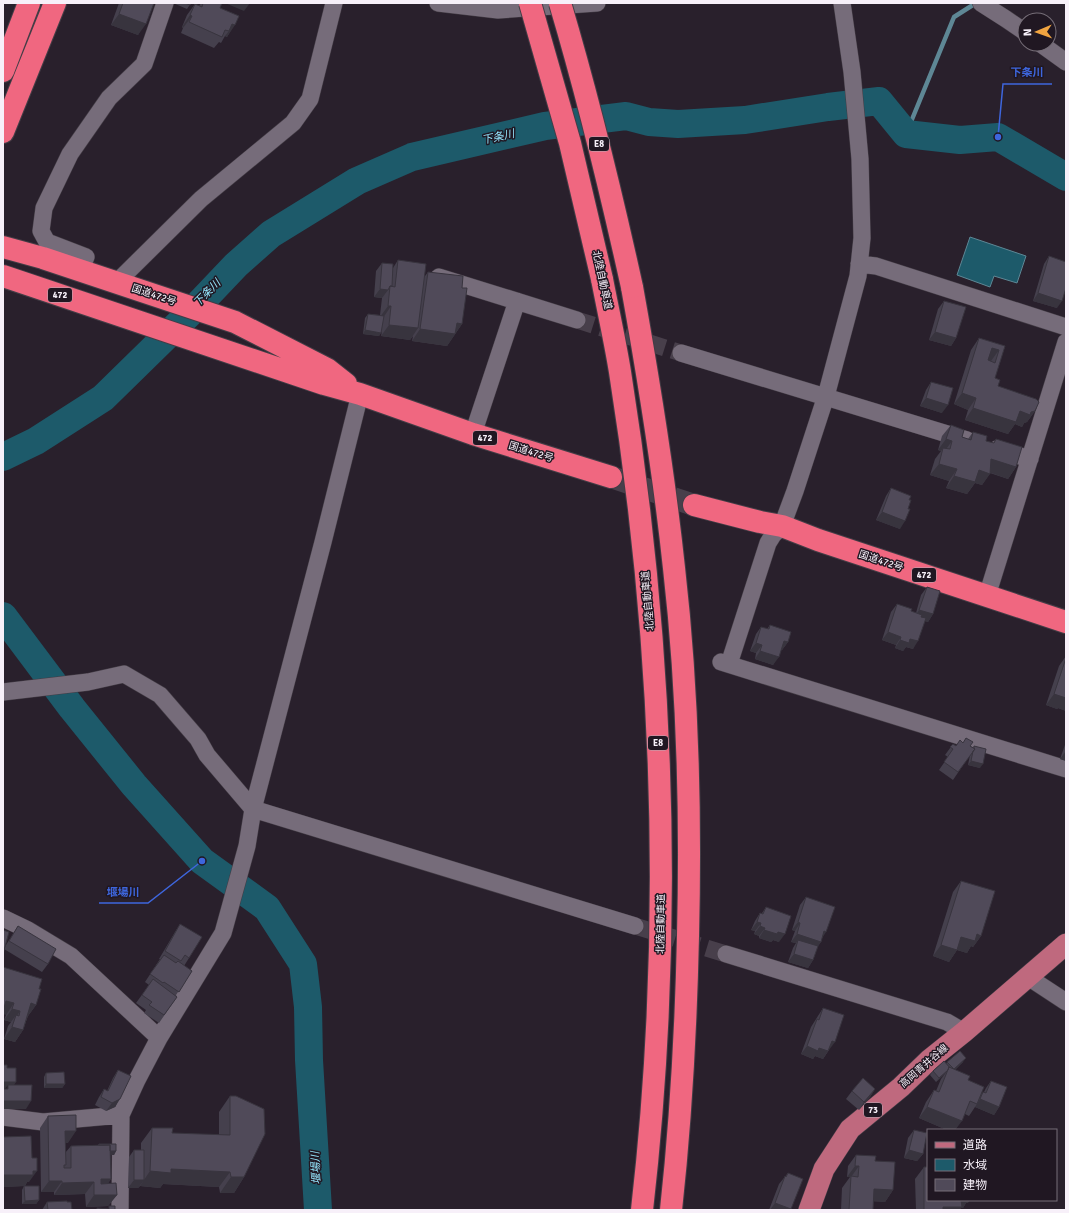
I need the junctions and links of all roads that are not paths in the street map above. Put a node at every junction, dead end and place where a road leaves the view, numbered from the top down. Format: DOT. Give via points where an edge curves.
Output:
graph roads {
  1 [pos="29,3"];
  2 [pos="55,3"];
  3 [pos="165,3"];
  4 [pos="334,3"];
  5 [pos="438,3"];
  6 [pos="524,3"];
  7 [pos="530,3"];
  8 [pos="560,3"];
  9 [pos="570,3"];
  10 [pos="597,3"];
  11 [pos="842,3"];
  12 [pos="981,3"];
  13 [pos="1017,27"];
  14 [pos="1052,52"];
  15 [pos="1066,62"];
  16 [pos="3,71"];
  17 [pos="550,71"];
  18 [pos="3,132"];
  19 [pos="3,247"];
  20 [pos="859,264"];
  21 [pos="80,271"];
  22 [pos="434,275"];
  23 [pos="3,276"];
  24 [pos="116,283"];
  25 [pos="635,287"];
  26 [pos="517,301"];
  27 [pos="577,320"];
  28 [pos="1066,327"];
  29 [pos="1066,342"];
  30 [pos="681,352"];
  31 [pos="360,394"];
  32 [pos="826,396"];
  33 [pos="473,434"];
  34 [pos="1030,459"];
  35 [pos="611,477"];
  36 [pos="694,505"];
  37 [pos="782,526"];
  38 [pos="987,596"];
  39 [pos="1066,622"];
  40 [pos="3,692"];
  41 [pos="1066,769"];
  42 [pos="253,809"];
  43 [pos="3,918"];
  44 [pos="635,926"];
  45 [pos="1066,944"];
  46 [pos="726,954"];
  47 [pos="1028,977"];
  48 [pos="1066,1002"];
  49 [pos="964,1032"];
  50 [pos="160,1038"];
  51 [pos="122,1115"];
  52 [pos="3,1117"];
  53 [pos="120,1210"];
  54 [pos="642,1210"];
  55 [pos="671,1210"];
  56 [pos="809,1210"];
  1 -- 16 [label="highway"];
  2 -- 18 [label="highway"];
  3 -- 21 [label="street" via="144,64 109,98 70,154 44,208 41,231 47,242 86,257"];
  4 -- 24 [label="street" via="310,99 293,123 201,199"];
  5 -- 10 [label="street" via="498,10"];
  6 -- 17 [label="highway, bridge"];
  7 -- 17 [label="highway, 北陸自動車道 / E8, bridge"];
  8 -- 25 [label="highway, E8, bridge"];
  9 -- 25 [label="highway" via="619,190"];
  11 -- 20 [label="street" via="852,72 860,159 862,238"];
  12 -- 13 [label="street"];
  14 -- 15 [label="street"];
  17 -- 54 [label="highway, 北陸自動車道 / E8, bridge" via="570,143 620,370 634,467 654,666 659,759 660,977"];
  19 -- 21 [label="highway, 国道472号 / 472"];
  20 -- 28 [label="street" via="876,266"];
  20 -- 32 [label="street"];
  21 -- 24 [label="highway, 国道472号 / 472"];
  22 -- 26 [label="street"];
  23 -- 31 [label="highway, 国道472号 / 472"];
  24 -- 31 [label="highway, 国道472号 / 472" via="235,322 326,369"];
  25 -- 55 [label="highway, E8" via="675,570 688,767 690,873 687,987"];
  26 -- 27 [label="street"];
  26 -- 33 [label="street"];
  29 -- 34 [label="street"];
  30 -- 32 [label="street"];
  31 -- 33 [label="highway, 国道472号 / 472"];
  31 -- 42 [label="street"];
  32 -- 34 [label="street"];
  32 -- 37 [label="street"];
  33 -- 35 [label="highway, 国道472号 / 472"];
  34 -- 38 [label="street"];
  36 -- 37 [label="highway, 国道472号 / 472"];
  37 -- 38 [label="highway, 国道472号 / 472"];
  37 -- 41 [label="street" via="768,543 725,663"];
  38 -- 39 [label="highway, 国道472号 / 472"];
  40 -- 42 [label="street" via="88,682 124,674 160,695"];
  42 -- 44 [label="street"];
  42 -- 50 [label="street" via="247,846 223,933"];
  43 -- 50 [label="street" via="71,956"];
  45 -- 47 [label="main road, 高岡青井谷線 / 73"];
  46 -- 49 [label="street" via="947,1022"];
  47 -- 48 [label="street"];
  47 -- 49 [label="main road, 高岡青井谷線 / 73"];
  49 -- 56 [label="main road, 高岡青井谷線 / 73" via="850,1129 824,1169"];
  50 -- 51 [label="street" via="137,1080"];
  51 -- 52 [label="street" via="43,1122"];
  51 -- 53 [label="street"];
}
